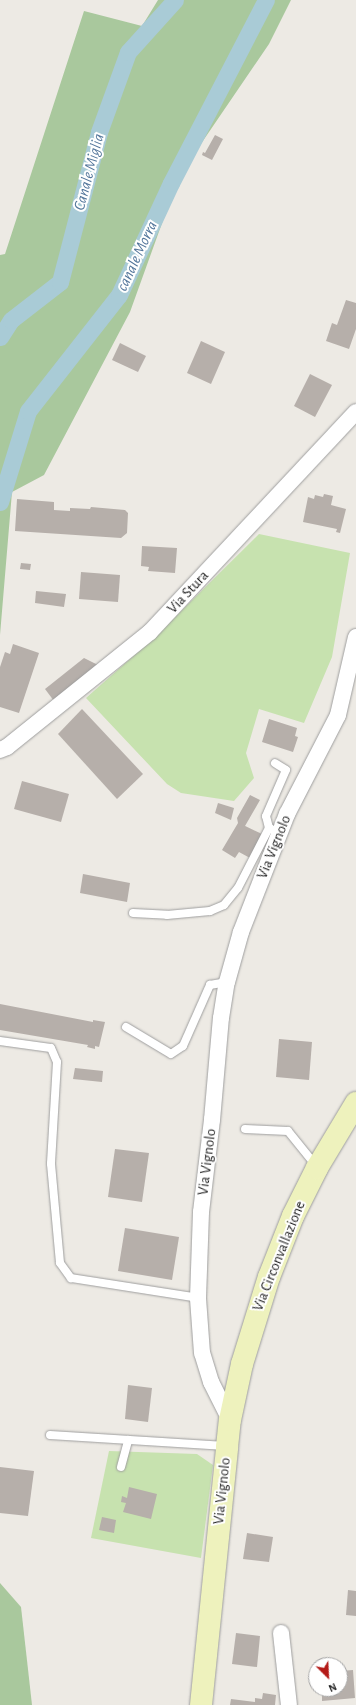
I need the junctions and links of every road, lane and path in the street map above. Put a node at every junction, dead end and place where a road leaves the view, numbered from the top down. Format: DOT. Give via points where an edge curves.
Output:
graph roads {
  1 [pos="356,412"];
  2 [pos="356,637"];
  3 [pos="0,750"];
  4 [pos="275,763"];
  5 [pos="274,830"];
  6 [pos="133,913"];
  7 [pos="227,982"];
  8 [pos="126,1027"];
  9 [pos="0,1042"];
  10 [pos="356,1103"];
  11 [pos="245,1129"];
  12 [pos="317,1168"];
  13 [pos="198,1298"];
  14 [pos="230,1420"];
  15 [pos="50,1435"];
  16 [pos="128,1440"];
  17 [pos="227,1446"];
  18 [pos="121,1467"];
  19 [pos="281,1633"];
  20 [pos="201,1705"];
  21 [pos="289,1705"];
  1 -- 3 [label="street, Via Stura" via="150,632"];
  2 -- 5 [label="street, Via Vignolo" via="338,715 287,814"];
  4 -- 5 [label="lane" via="286,770 266,816"];
  5 -- 6 [label="lane" via="238,888 224,905 210,911 167,915"];
  5 -- 7 [label="street, Via Vignolo"];
  7 -- 8 [label="lane" via="210,985 183,1046 171,1054"];
  7 -- 13 [label="street, Via Vignolo" via="201,1212"];
  9 -- 13 [label="lane" via="52,1048 57,1062 51,1164 60,1263 71,1278"];
  10 -- 12 [label="main road, Via Circonvallazione"];
  11 -- 12 [label="lane" via="288,1131"];
  12 -- 14 [label="main road, Via Circonvallazione" via="293,1216 269,1277 244,1357"];
  13 -- 14 [label="street, Via Vignolo" via="202,1353 211,1382"];
  14 -- 17 [label="main road, Via Vignolo"];
  15 -- 16 [label="lane"];
  16 -- 17 [label="lane"];
  16 -- 18 [label="lane"];
  17 -- 20 [label="main road, Via Vignolo"];
  19 -- 21 [label="street"];
}
